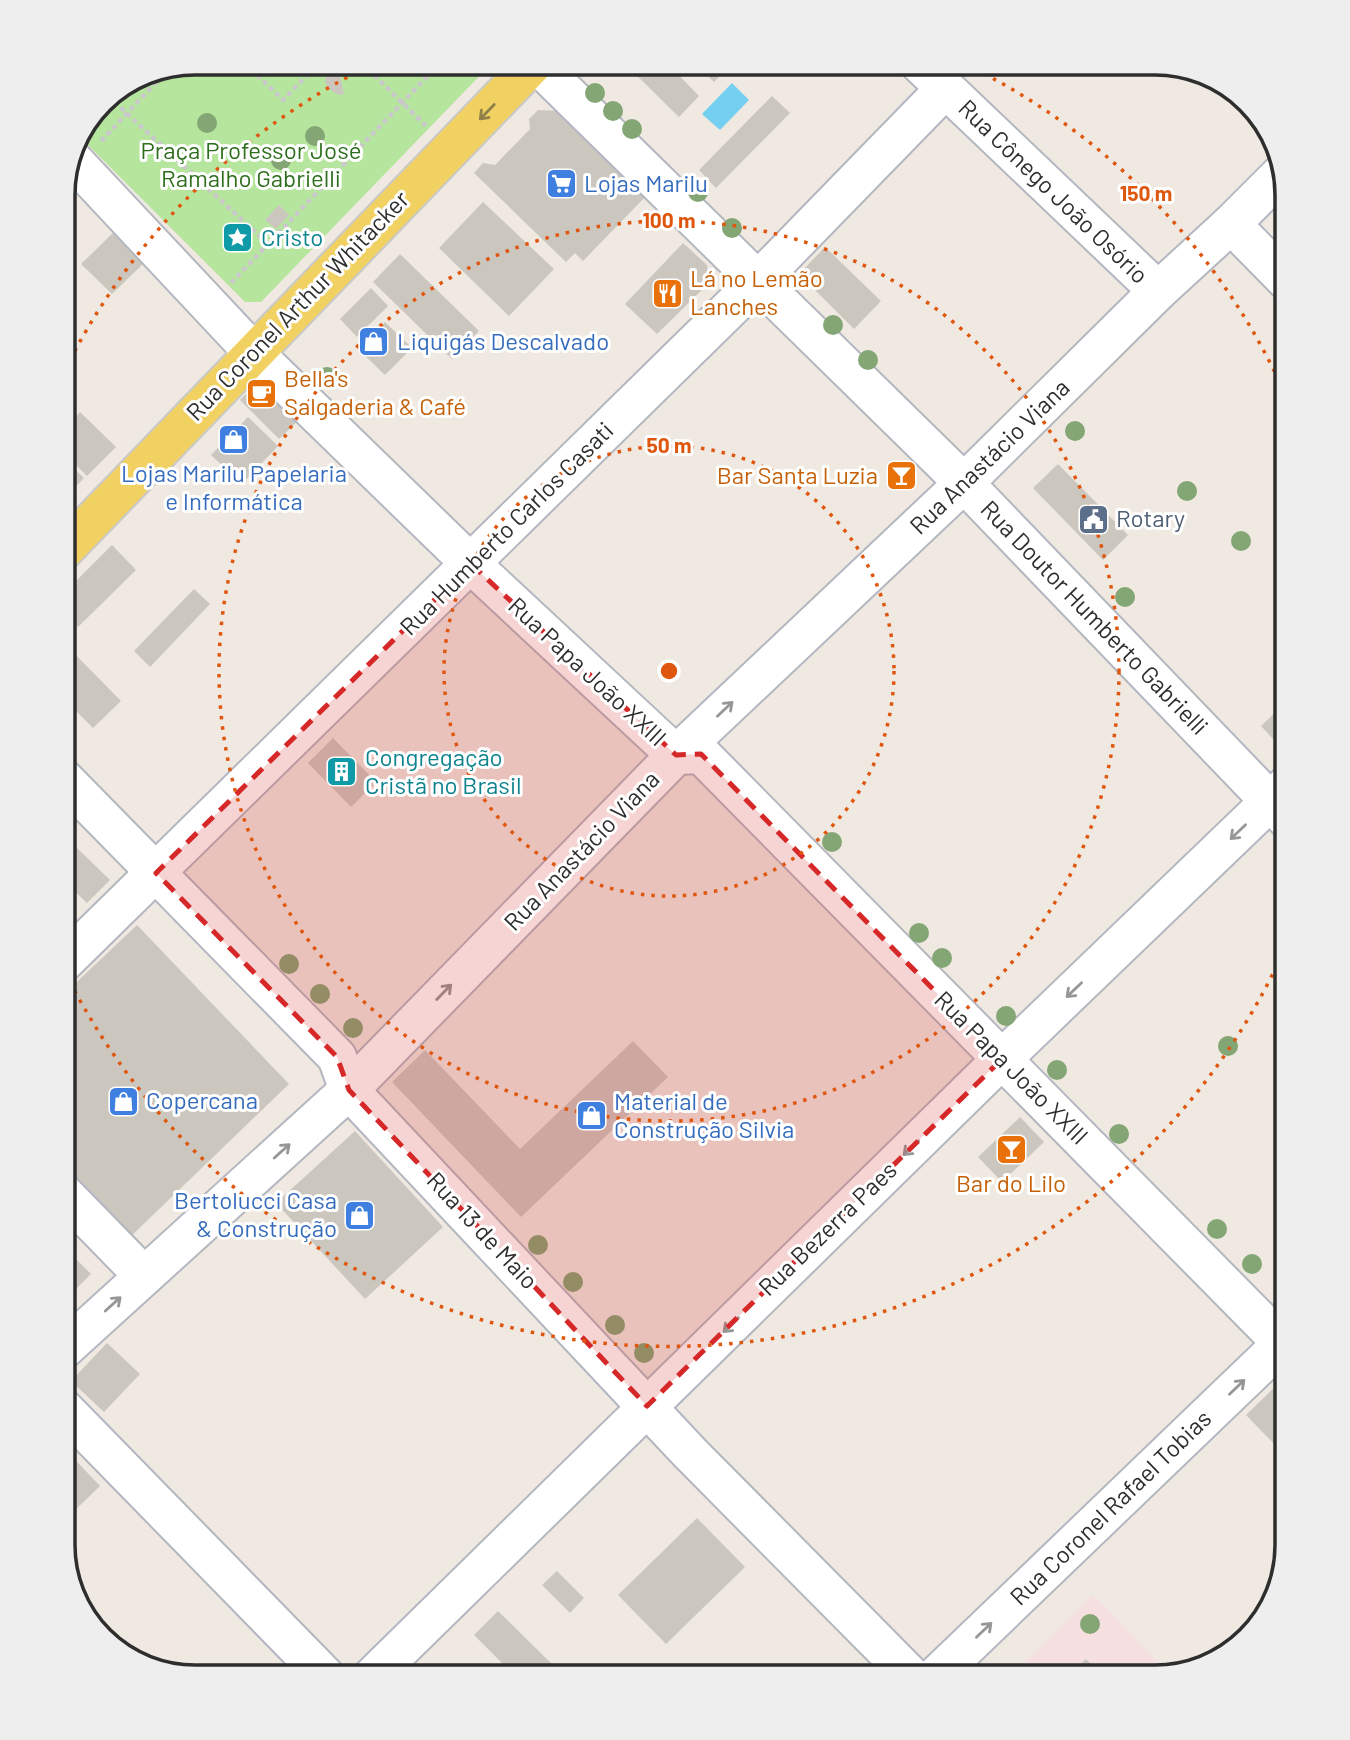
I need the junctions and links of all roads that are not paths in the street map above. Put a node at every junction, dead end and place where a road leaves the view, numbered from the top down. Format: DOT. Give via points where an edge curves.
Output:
graph roads {
  1 [pos="522,75"];
  2 [pos="548,75"];
  3 [pos="932,76"];
  4 [pos="83,155"];
  5 [pos="1274,181"];
  6 [pos="1231,224"];
  7 [pos="1275,269"];
  8 [pos="758,281"];
  9 [pos="1158,291"];
  10 [pos="253,352"];
  11 [pos="964,483"];
  12 [pos="76,538"];
  13 [pos="471,564"];
  14 [pos="676,755"];
  15 [pos="76,791"];
  16 [pos="1275,796"];
  17 [pos="1275,808"];
  18 [pos="156,873"];
  19 [pos="75,951"];
  20 [pos="1002,1059"];
  21 [pos="349,1090"];
  22 [pos="75,1206"];
  23 [pos="144,1276"];
  24 [pos="1275,1333"];
  25 [pos="75,1339"];
  26 [pos="1275,1353"];
  27 [pos="647,1406"];
  28 [pos="75,1421"];
  29 [pos="314,1665"];
  30 [pos="384,1665"];
  31 [pos="900,1665"];
  32 [pos="948,1665"];
  1 -- 10 [label="main road, Rua Coronel Arthur Whitacker, one-way"];
  2 -- 8 [label="street, Rua Doutor Humberto Gabrielli"];
  3 -- 8 [label="street, Rua Humberto Carlos Casati"];
  3 -- 9 [label="street, Rua Cônego João Osório"];
  4 -- 10 [label="street, Rua Papa João XXIII"];
  5 -- 6 [label="street, Rua Anastácio Viana"];
  6 -- 7 [label="street"];
  6 -- 9 [label="street, Rua Anastácio Viana"];
  8 -- 11 [label="street, Rua Doutor Humberto Gabrielli"];
  8 -- 13 [label="street, Rua Humberto Carlos Casati"];
  9 -- 11 [label="street, Rua Anastácio Viana"];
  10 -- 12 [label="main road, Rua Coronel Arthur Whitacker"];
  10 -- 13 [label="street, Rua Papa João XXIII"];
  14 -- 11 [label="street, Rua Anastácio Viana, one-way"];
  11 -- 16 [label="street, Rua Doutor Humberto Gabrielli"];
  13 -- 14 [label="street, Rua Papa João XXIII"];
  13 -- 18 [label="street, Rua Humberto Carlos Casati"];
  14 -- 20 [label="street, Rua Papa João XXIII" via="701,754"];
  21 -- 14 [label="street, Rua Anastácio Viana, one-way"];
  15 -- 18 [label="street, Rua 13 de Maio"];
  17 -- 20 [label="street, Rua Bezerra Paes, one-way"];
  18 -- 19 [label="street, Rua Humberto Carlos Casati"];
  18 -- 21 [label="street, Rua 13 de Maio" via="337,1057"];
  20 -- 24 [label="street, Rua Papa João XXIII"];
  20 -- 27 [label="street, Rua Bezerra Paes, one-way"];
  23 -- 21 [label="street, Rua Anastácio Viana, one-way"];
  21 -- 27 [label="street, Rua 13 de Maio"];
  22 -- 23 [label="street"];
  25 -- 23 [label="street, Rua Anastácio Viana, one-way"];
  32 -- 26 [label="street, Rua Coronel Rafael Tobias, one-way"];
  27 -- 30 [label="street, Rua Bezerra Paes"];
  27 -- 31 [label="street, Rua 13 de Maio"];
  28 -- 29 [label="street"];
}
